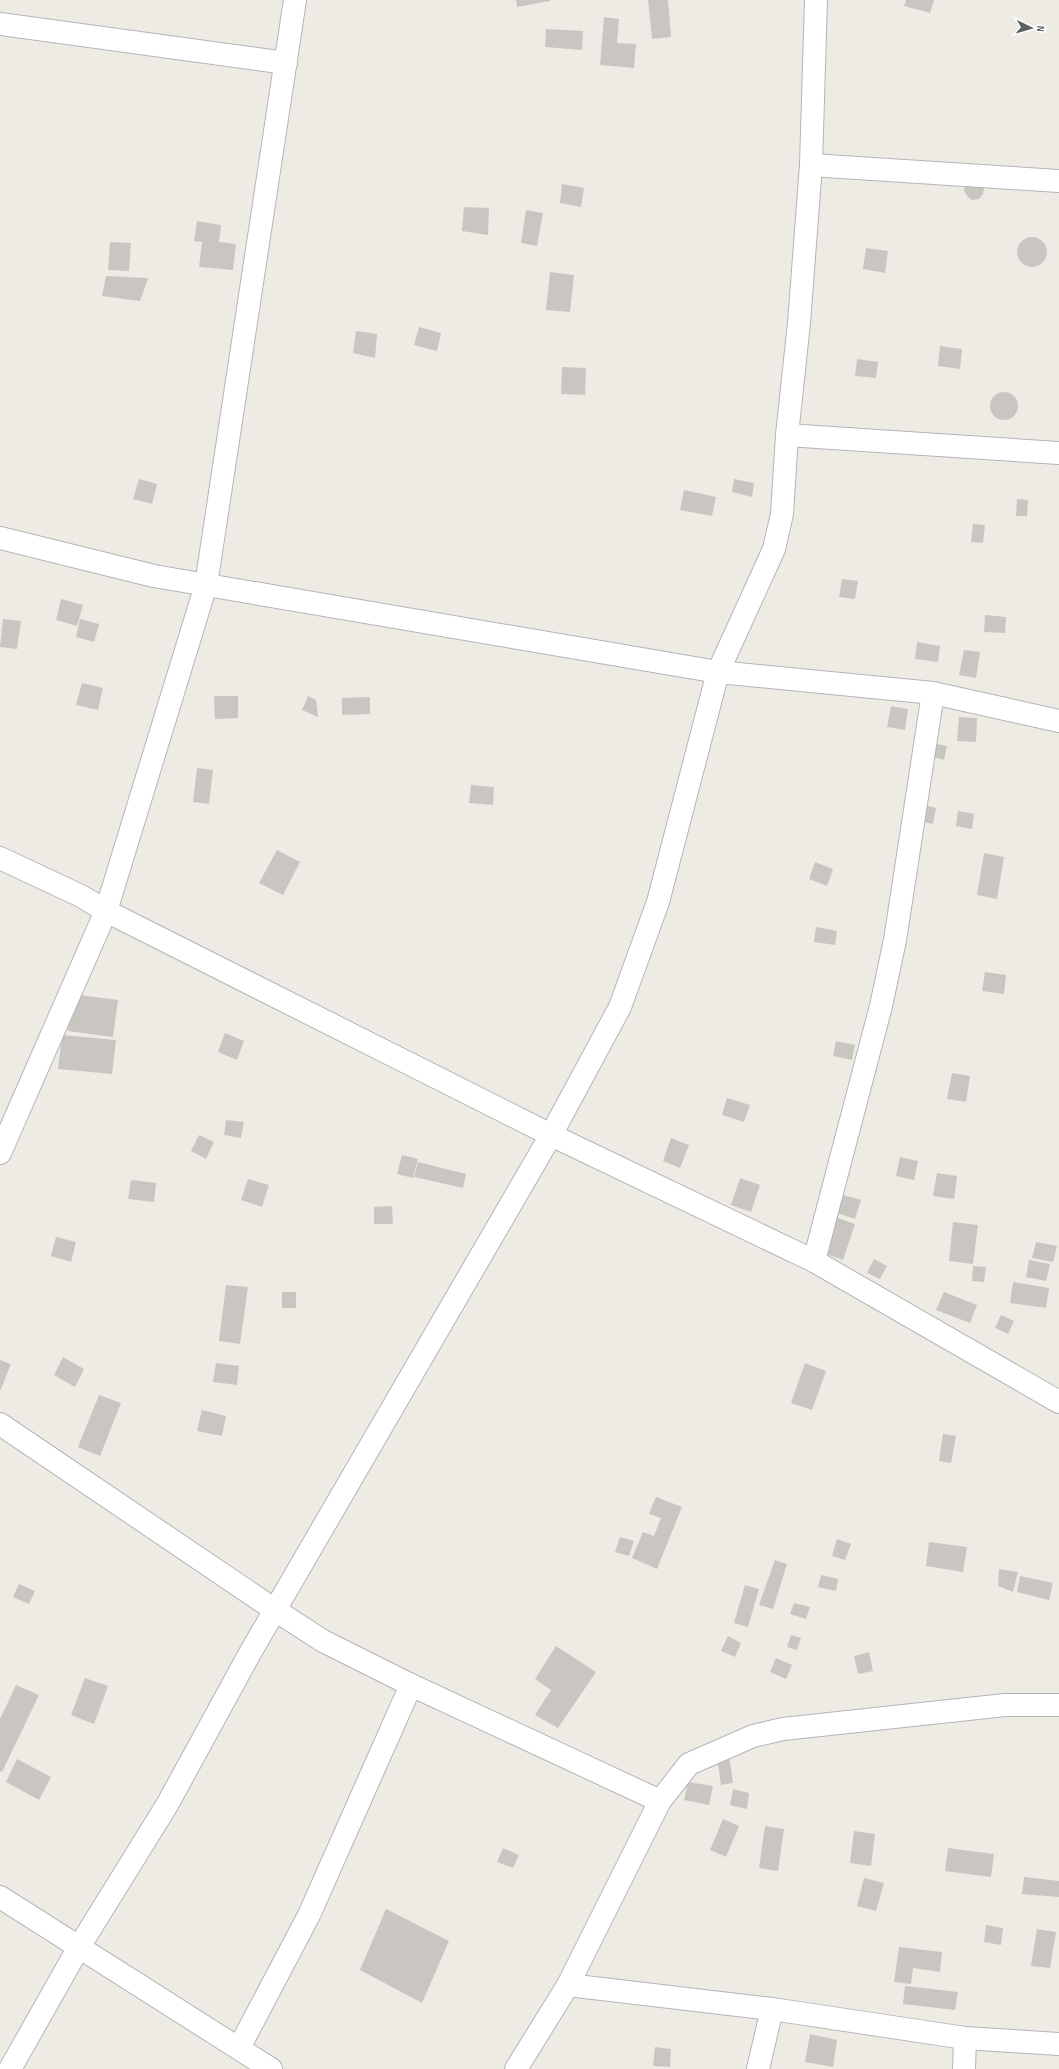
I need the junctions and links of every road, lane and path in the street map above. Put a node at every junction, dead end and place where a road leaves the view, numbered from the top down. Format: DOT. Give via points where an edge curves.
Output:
graph roads {
  1 [pos="295,0"];
  2 [pos="816,0"];
  3 [pos="0,24"];
  4 [pos="286,63"];
  5 [pos="811,165"];
  6 [pos="1059,180"];
  7 [pos="787,435"];
  8 [pos="1059,453"];
  9 [pos="0,538"];
  10 [pos="206,585"];
  11 [pos="718,672"];
  12 [pos="933,693"];
  13 [pos="1059,721"];
  14 [pos="0,858"];
  15 [pos="106,911"];
  16 [pos="551,1135"];
  17 [pos="0,1153"];
  18 [pos="814,1261"];
  19 [pos="1059,1402"];
  20 [pos="0,1424"];
  21 [pos="275,1610"];
  22 [pos="411,1685"];
  23 [pos="1059,1705"];
  24 [pos="660,1801"];
  25 [pos="0,1897"];
  26 [pos="80,1947"];
  27 [pos="568,1985"];
  28 [pos="772,2009"];
  29 [pos="965,2038"];
  30 [pos="1059,2044"];
  31 [pos="239,2048"];
  32 [pos="10,2069"];
  33 [pos="271,2069"];
  34 [pos="516,2069"];
  35 [pos="758,2069"];
  36 [pos="964,2069"];
  1 -- 4 [label="street"];
  2 -- 5 [label="street"];
  3 -- 4 [label="street"];
  4 -- 10 [label="street"];
  5 -- 6 [label="street"];
  5 -- 7 [label="street" via="800,323"];
  7 -- 8 [label="street"];
  7 -- 11 [label="street" via="782,514 774,549"];
  9 -- 10 [label="street" via="154,576"];
  10 -- 11 [label="street"];
  10 -- 15 [label="street"];
  11 -- 12 [label="street"];
  11 -- 16 [label="street" via="655,910 620,1007"];
  12 -- 13 [label="street"];
  12 -- 18 [label="street" via="895,940 881,1006"];
  14 -- 15 [label="street" via="81,896"];
  15 -- 16 [label="street"];
  15 -- 17 [label="street"];
  16 -- 18 [label="street"];
  16 -- 21 [label="street"];
  18 -- 19 [label="street"];
  20 -- 21 [label="street"];
  21 -- 22 [label="street" via="323,1641"];
  21 -- 26 [label="street" via="167,1805"];
  22 -- 24 [label="street"];
  22 -- 31 [label="street" via="309,1915"];
  23 -- 24 [label="street" via="1005,1705 783,1728 753,1736 689,1764"];
  24 -- 27 [label="street"];
  25 -- 26 [label="street"];
  26 -- 31 [label="street"];
  26 -- 32 [label="street"];
  27 -- 28 [label="street"];
  27 -- 34 [label="street"];
  28 -- 29 [label="street"];
  28 -- 35 [label="street"];
  29 -- 30 [label="street"];
  29 -- 36 [label="street"];
  31 -- 33 [label="street"];
}
